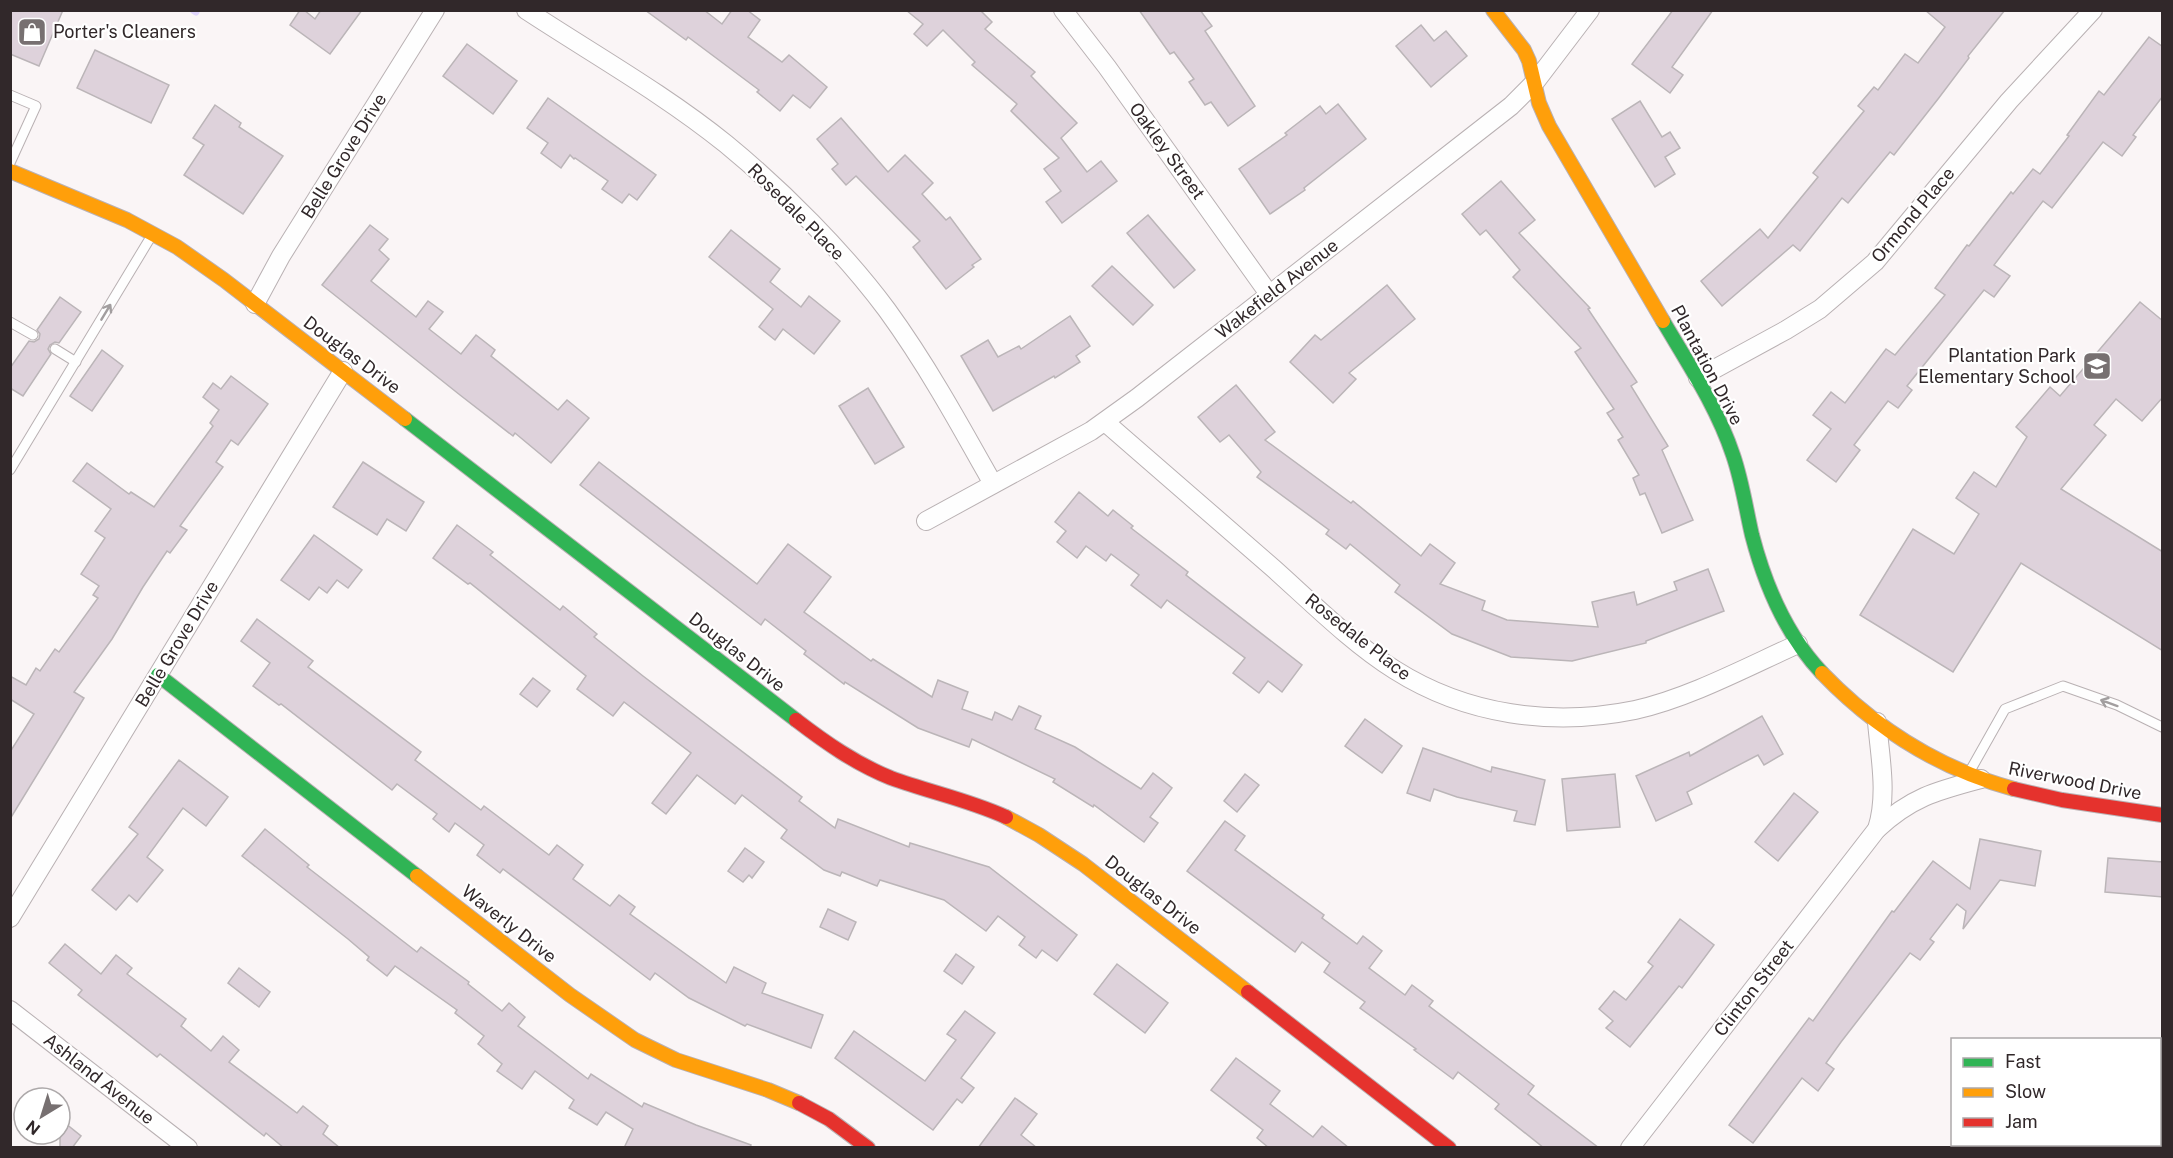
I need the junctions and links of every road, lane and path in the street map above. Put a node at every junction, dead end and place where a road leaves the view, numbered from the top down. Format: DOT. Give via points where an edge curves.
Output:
graph roads {
  1 [pos="435,10"];
  2 [pos="526,10"];
  3 [pos="1063,10"];
  4 [pos="1493,10"];
  5 [pos="1590,10"];
  6 [pos="2093,10"];
  7 [pos="1536,81"];
  8 [pos="10,95"];
  9 [pos="10,163"];
  10 [pos="10,171"];
  11 [pos="154,233"];
  12 [pos="1269,294"];
  13 [pos="255,304"];
  14 [pos="10,322"];
  15 [pos="33,335"];
  16 [pos="55,349"];
  17 [pos="76,362"];
  18 [pos="343,371"];
  19 [pos="1698,378"];
  20 [pos="1105,422"];
  21 [pos="15,455"];
  22 [pos="10,470"];
  23 [pos="993,484"];
  24 [pos="926,521"];
  25 [pos="1798,644"];
  26 [pos="158,675"];
  27 [pos="1877,722"];
  28 [pos="2163,727"];
  29 [pos="1975,776"];
  30 [pos="2163,815"];
  31 [pos="1877,829"];
  32 [pos="10,918"];
  33 [pos="10,1010"];
  34 [pos="188,1148"];
  35 [pos="868,1148"];
  36 [pos="1449,1148"];
  37 [pos="1630,1148"];
  1 -- 13 [label="street, Belle Grove Drive"];
  2 -- 23 [label="street, Rosedale Place" via="726,144 812,225 886,309 947,401"];
  3 -- 12 [label="street, Oakley Street"];
  4 -- 7 [label="street, Plantation Drive" via="1524,50"];
  5 -- 7 [label="street, Wakefield Avenue"];
  6 -- 19 [label="street, Ormond Place" via="2009,101 1875,262 1820,309"];
  7 -- 12 [label="street, Wakefield Avenue" via="1503,112"];
  7 -- 19 [label="street, Plantation Drive" via="1539,103 1549,126"];
  8 -- 9 [label="lane" via="36,106"];
  10 -- 11 [label="street, Douglas Drive"];
  11 -- 13 [label="street, Douglas Drive"];
  17 -- 11 [label="lane, one-way"];
  12 -- 20 [label="street, Wakefield Avenue"];
  13 -- 18 [label="street, Douglas Drive"];
  14 -- 15 [label="lane"];
  16 -- 17 [label="lane"];
  17 -- 21 [label="lane"];
  18 -- 26 [label="street, Belle Grove Drive"];
  18 -- 36 [label="street, Douglas Drive" via="823,741 879,773 991,811 1056,845"];
  19 -- 25 [label="street, Plantation Drive" via="1725,432 1763,570"];
  20 -- 23 [label="street, Wakefield Avenue"];
  20 -- 25 [label="street, Rosedale Place" via="1393,669 1473,705 1513,715 1547,717 1632,711 1680,696"];
  21 -- 22 [label="lane"];
  23 -- 24 [label="street, Wakefield Avenue"];
  25 -- 27 [label="street, Plantation Drive" via="1835,687"];
  26 -- 32 [label="street, Belle Grove Drive"];
  26 -- 35 [label="street, Waverly Drive" via="622,1032 685,1063 802,1104"];
  27 -- 29 [label="street, Plantation Drive" via="1907,742"];
  27 -- 31 [label="street, Clinton Street" via="1882,795"];
  28 -- 29 [label="lane, one-way" via="2063,686 2005,710"];
  29 -- 30 [label="street, Riverwood Drive" via="2038,795"];
  29 -- 31 [label="street, Clinton Street" via="1913,801"];
  31 -- 37 [label="street, Clinton Street"];
  33 -- 34 [label="street, Ashland Avenue"];
}
